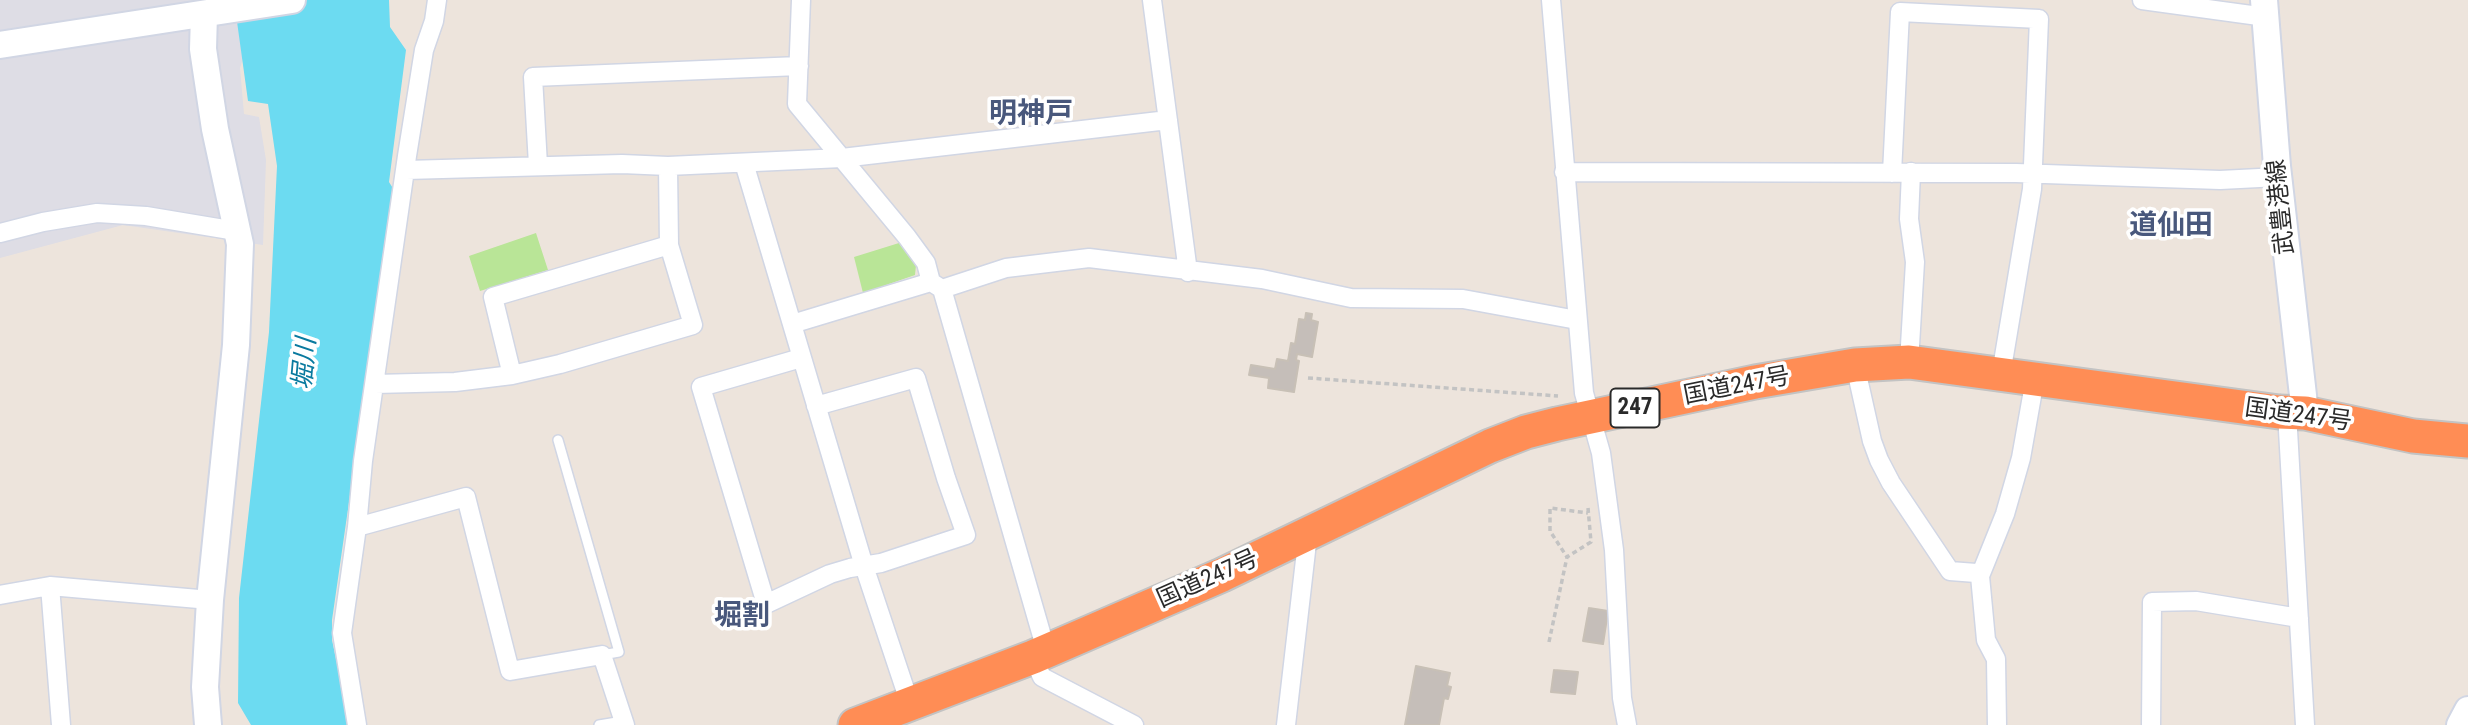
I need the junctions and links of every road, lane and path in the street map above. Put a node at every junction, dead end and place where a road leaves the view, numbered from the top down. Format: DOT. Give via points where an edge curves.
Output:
graph roads {
  1 [pos="292,0"];
  2 [pos="438,0"];
  3 [pos="800,0"];
  4 [pos="1152,0"];
  5 [pos="1551,0"];
  6 [pos="2141,0"];
  7 [pos="202,7"];
  8 [pos="2265,8"];
  9 [pos="0,45"];
  10 [pos="799,66"];
  11 [pos="1168,120"];
  12 [pos="842,158"];
  13 [pos="744,163"];
  14 [pos="538,165"];
  15 [pos="668,166"];
  16 [pos="406,170"];
  17 [pos="1564,172"];
  18 [pos="1911,172"];
  19 [pos="1892,173"];
  20 [pos="2032,174"];
  21 [pos="2278,177"];
  22 [pos="236,231"];
  23 [pos="0,233"];
  24 [pos="669,245"];
  25 [pos="1188,272"];
  26 [pos="936,285"];
  27 [pos="1577,320"];
  28 [pos="792,324"];
  29 [pos="801,358"];
  30 [pos="1909,362"];
  31 [pos="1855,365"];
  32 [pos="2001,374"];
  33 [pos="512,375"];
  34 [pos="1308,378"];
  35 [pos="2035,379"];
  36 [pos="375,384"];
  37 [pos="1565,397"];
  38 [pos="816,406"];
  39 [pos="2296,413"];
  40 [pos="1592,417"];
  41 [pos="558,440"];
  42 [pos="2468,441"];
  43 [pos="1587,500"];
  44 [pos="1588,513"];
  45 [pos="357,527"];
  46 [pos="1308,534"];
  47 [pos="1567,556"];
  48 [pos="864,566"];
  49 [pos="1980,576"];
  50 [pos="50,586"];
  51 [pos="0,595"];
  52 [pos="211,600"];
  53 [pos="2299,618"];
  54 [pos="1549,642"];
  55 [pos="1039,654"];
  56 [pos="602,655"];
  57 [pos="910,704"];
  58 [pos="2468,709"];
  59 [pos="624,723"];
  60 [pos="61,725"];
  61 [pos="208,725"];
  62 [pos="357,725"];
  63 [pos="598,725"];
  64 [pos="855,725"];
  65 [pos="1134,725"];
  66 [pos="1286,725"];
  67 [pos="1627,725"];
  68 [pos="1997,725"];
  69 [pos="2151,725"];
  70 [pos="2305,725"];
  71 [pos="2460,725"];
  1 -- 7 [label="street"];
  2 -- 16 [label="street" via="424,50"];
  3 -- 10 [label="street"];
  4 -- 11 [label="street"];
  5 -- 17 [label="street"];
  6 -- 8 [label="street"];
  7 -- 9 [label="street"];
  7 -- 22 [label="street" via="211,102"];
  8 -- 21 [label="street, 武豊港線"];
  10 -- 12 [label="street" via="797,104"];
  10 -- 14 [label="street" via="533,76"];
  11 -- 12 [label="street"];
  11 -- 25 [label="street"];
  12 -- 13 [label="street"];
  12 -- 26 [label="street" via="926,263"];
  13 -- 15 [label="street"];
  13 -- 28 [label="street"];
  14 -- 15 [label="street"];
  14 -- 16 [label="street"];
  15 -- 24 [label="street"];
  16 -- 36 [label="street"];
  17 -- 19 [label="street"];
  17 -- 27 [label="street"];
  18 -- 19 [label="street"];
  18 -- 20 [label="street"];
  18 -- 30 [label="street" via="1909,219 1915,262"];
  19 -- 20 [label="street" via="1900,12 2039,19"];
  20 -- 21 [label="street" via="2220,180"];
  20 -- 32 [label="street"];
  21 -- 39 [label="street, 武豊港線"];
  22 -- 23 [label="street" via="97,213"];
  22 -- 52 [label="street" via="240,244 236,345"];
  24 -- 33 [label="street" via="493,297"];
  24 -- 33 [label="street" via="693,325"];
  25 -- 26 [label="street" via="1089,258 1065,259"];
  25 -- 27 [label="street" via="1262,279 1351,298 1463,299"];
  26 -- 28 [label="street"];
  26 -- 55 [label="street"];
  27 -- 40 [label="street" via="1584,393"];
  28 -- 29 [label="street"];
  29 -- 38 [label="street"];
  29 -- 48 [label="street" via="701,387 766,604 830,574"];
  30 -- 31 [label="highway, 国道247号 / 247"];
  30 -- 32 [label="highway, 国道247号 / 247"];
  31 -- 40 [label="highway, 国道247号 / 247"];
  31 -- 49 [label="street" via="1872,441 1891,483 1950,571"];
  32 -- 35 [label="highway, 国道247号 / 247"];
  33 -- 36 [label="street"];
  34 -- 37 [label="path"];
  35 -- 39 [label="highway, 国道247号 / 247"];
  35 -- 49 [label="street" via="2021,458"];
  36 -- 45 [label="street"];
  38 -- 48 [label="street"];
  38 -- 48 [label="street" via="916,378 966,535"];
  39 -- 42 [label="highway, 国道247号 / 247" via="2413,436"];
  39 -- 53 [label="street"];
  40 -- 46 [label="highway, 国道247号 / 247" via="1526,432 1490,446"];
  40 -- 67 [label="street" via="1614,550"];
  41 -- 56 [label="lane" via="619,652"];
  43 -- 44 [label="path"];
  44 -- 47 [label="path" via="1591,542"];
  44 -- 47 [label="path" via="1550,508 1550,531"];
  45 -- 56 [label="street" via="466,497 510,671"];
  45 -- 62 [label="street" via="342,633"];
  46 -- 55 [label="highway, 国道247号 / 247"];
  46 -- 66 [label="street"];
  47 -- 54 [label="path"];
  48 -- 57 [label="street"];
  49 -- 68 [label="street" via="1986,640 1996,659"];
  50 -- 51 [label="street"];
  50 -- 52 [label="street"];
  50 -- 60 [label="street"];
  52 -- 61 [label="street" via="205,687"];
  53 -- 69 [label="street" via="2196,601 2152,602"];
  53 -- 70 [label="street"];
  55 -- 57 [label="highway, 国道247号 / 247"];
  55 -- 65 [label="street" via="1042,677"];
  56 -- 59 [label="street"];
  57 -- 64 [label="highway, 国道247号 / 247"];
  58 -- 71 [label="street"];
  59 -- 63 [label="lane"];
}
